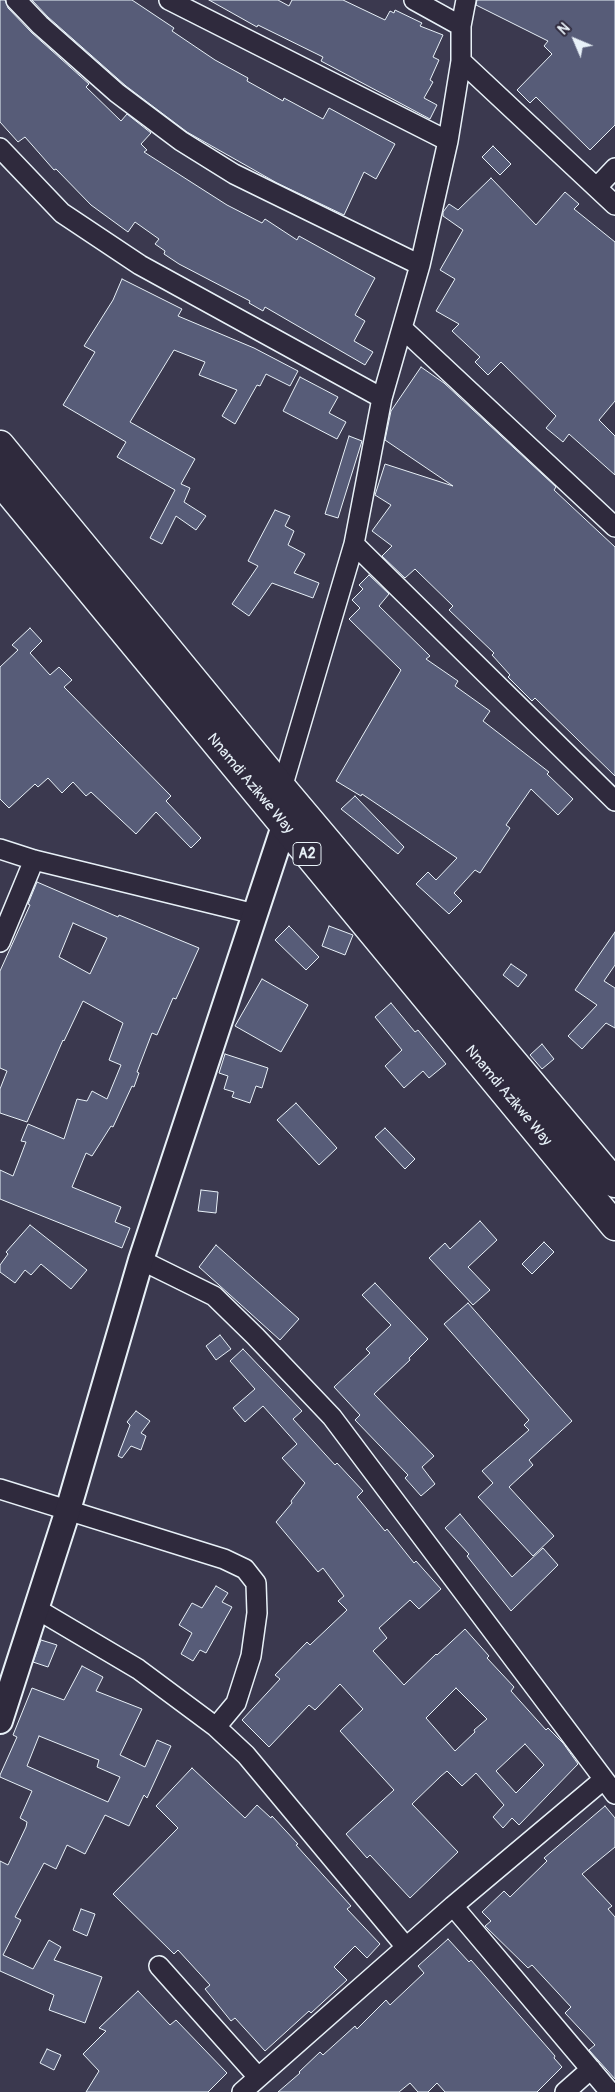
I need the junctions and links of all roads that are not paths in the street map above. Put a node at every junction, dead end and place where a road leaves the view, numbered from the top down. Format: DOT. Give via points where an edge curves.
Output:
graph roads {
  1 [pos="16,0"];
  2 [pos="169,0"];
  3 [pos="414,0"];
  4 [pos="466,0"];
  5 [pos="461,26"];
  6 [pos="461,61"];
  7 [pos="448,141"];
  8 [pos="0,148"];
  9 [pos="615,168"];
  10 [pos="597,187"];
  11 [pos="615,204"];
  12 [pos="420,265"];
  13 [pos="402,328"];
  14 [pos="382,398"];
  15 [pos="0,445"];
  16 [pos="0,481"];
  17 [pos="615,528"];
  18 [pos="354,544"];
  19 [pos="282,788"];
  20 [pos="615,801"];
  21 [pos="284,826"];
  22 [pos="0,849"];
  23 [pos="34,860"];
  24 [pos="255,914"];
  25 [pos="0,942"];
  26 [pos="615,1183"];
  27 [pos="615,1226"];
  28 [pos="141,1260"];
  29 [pos="0,1489"];
  30 [pos="68,1510"];
  31 [pos="35,1608"];
  32 [pos="0,1721"];
  33 [pos="216,1727"];
  34 [pos="603,1780"];
  35 [pos="615,1794"];
  36 [pos="453,1906"];
  37 [pos="406,1947"];
  38 [pos="159,1966"];
  39 [pos="591,2069"];
  40 [pos="258,2078"];
  41 [pos="242,2092"];
  42 [pos="565,2092"];
  43 [pos="610,2092"];
  1 -- 12 [label="street" via="117,93 181,141 234,174"];
  2 -- 7 [label="street"];
  3 -- 5 [label="street"];
  4 -- 5 [label="street"];
  5 -- 6 [label="street"];
  6 -- 7 [label="street"];
  6 -- 10 [label="street"];
  7 -- 12 [label="street"];
  8 -- 14 [label="street" via="62,213 140,265"];
  9 -- 10 [label="street"];
  10 -- 11 [label="street"];
  12 -- 13 [label="street"];
  13 -- 14 [label="street"];
  13 -- 17 [label="street"];
  14 -- 18 [label="street"];
  15 -- 19 [label="highway, Nnamdi Azikwe Way / A2"];
  16 -- 21 [label="highway, Nnamdi Azikwe Way / A2"];
  18 -- 19 [label="street"];
  18 -- 20 [label="street"];
  19 -- 26 [label="highway, Nnamdi Azikwe Way / A2"];
  21 -- 24 [label="street"];
  21 -- 27 [label="highway, Nnamdi Azikwe Way / A2"];
  22 -- 23 [label="street"];
  23 -- 24 [label="street"];
  23 -- 25 [label="street"];
  24 -- 28 [label="street"];
  28 -- 30 [label="street"];
  28 -- 34 [label="street" via="214,1296 332,1416"];
  29 -- 30 [label="street"];
  30 -- 31 [label="street"];
  30 -- 33 [label="street" via="224,1559 245,1569 256,1583 257,1614 251,1656 236,1703"];
  31 -- 32 [label="street"];
  31 -- 33 [label="street" via="138,1669"];
  33 -- 37 [label="street" via="246,1756"];
  34 -- 35 [label="street"];
  34 -- 36 [label="street"];
  36 -- 37 [label="street"];
  36 -- 39 [label="street"];
  37 -- 40 [label="street"];
  38 -- 40 [label="street"];
  39 -- 42 [label="street"];
  39 -- 43 [label="street"];
  40 -- 41 [label="street"];
}
